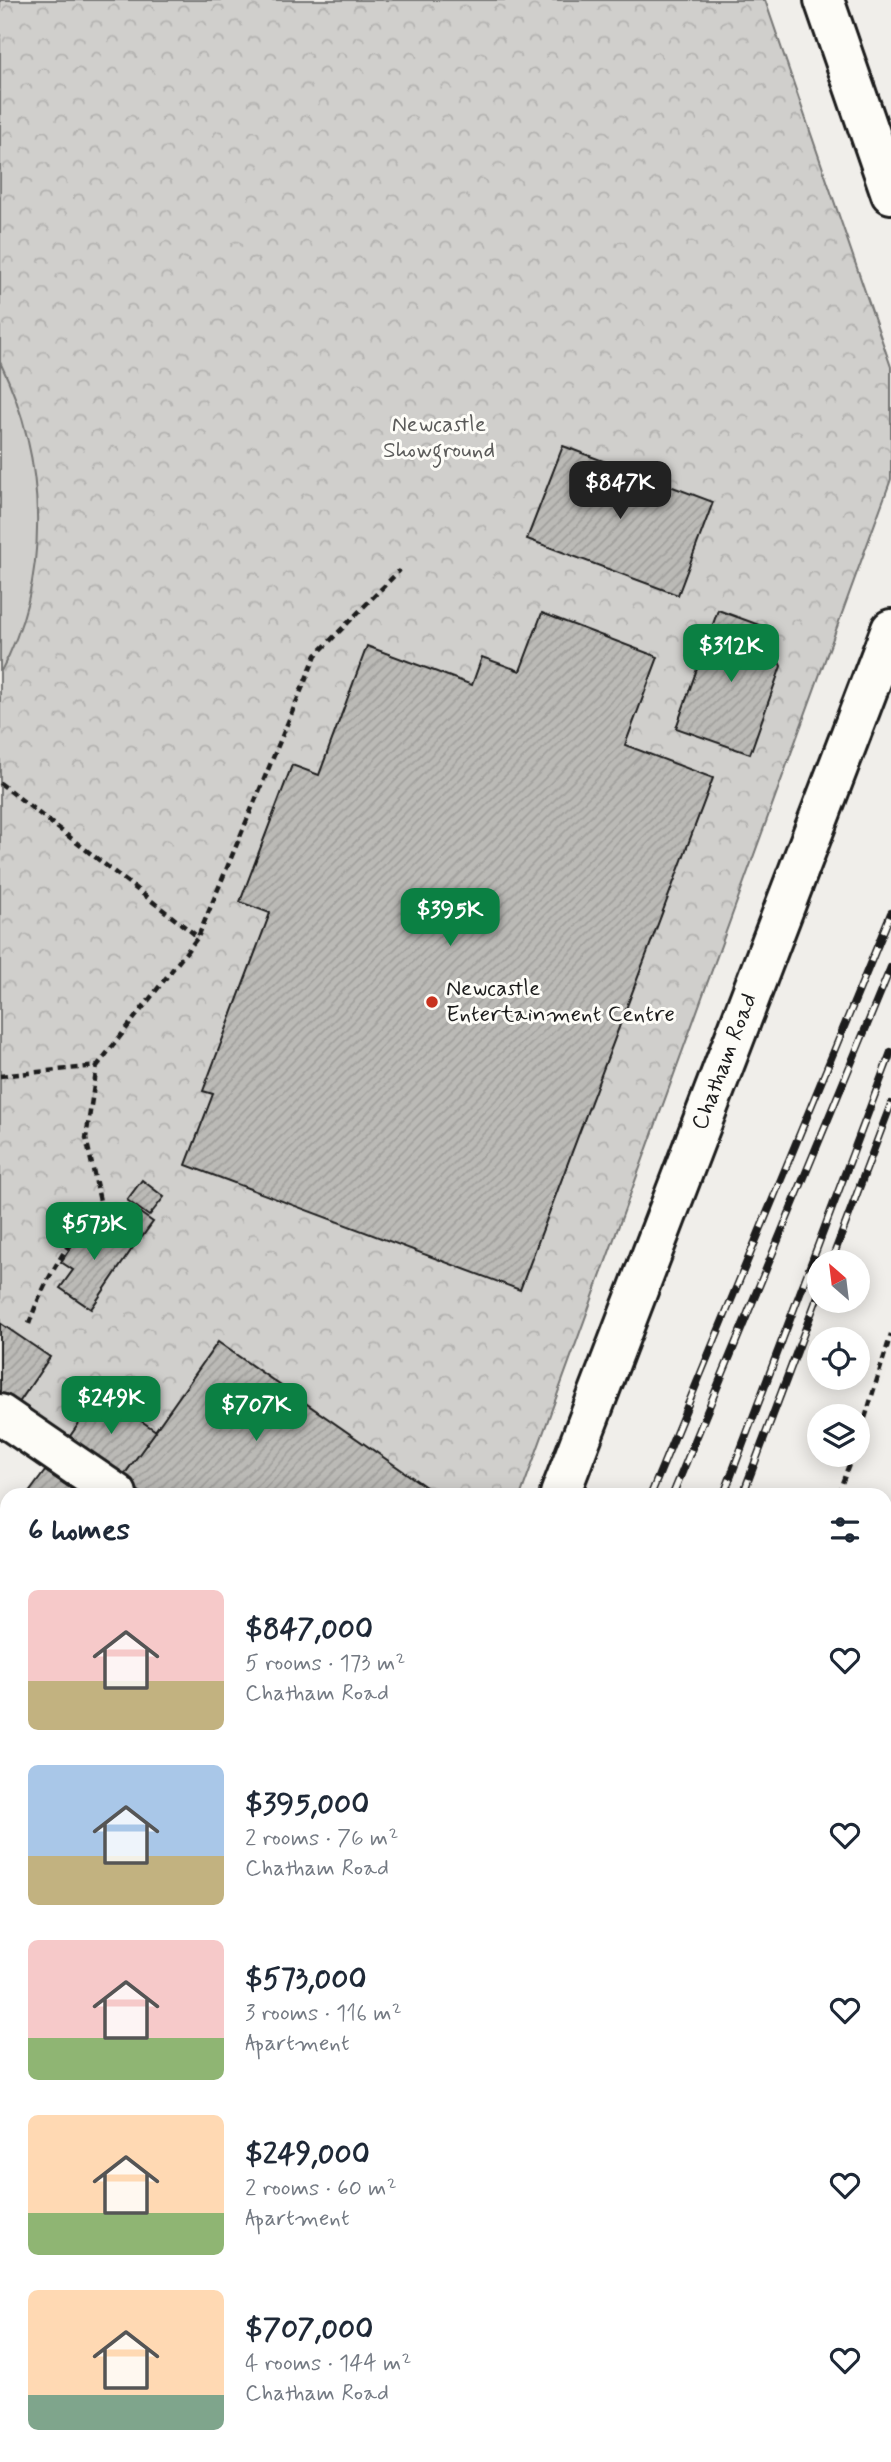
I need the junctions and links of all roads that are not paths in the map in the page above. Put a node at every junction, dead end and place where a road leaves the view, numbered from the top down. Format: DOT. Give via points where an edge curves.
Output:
graph roads {
  1 [pos="824,0"];
  2 [pos="891,194"];
  3 [pos="891,629"];
  4 [pos="0,1414"];
  5 [pos="108,1488"];
  6 [pos="562,1488"];
  1 -- 2 [label="street"];
  3 -- 6 [label="street, Chatham Road"];
  4 -- 5 [label="street"];
}
